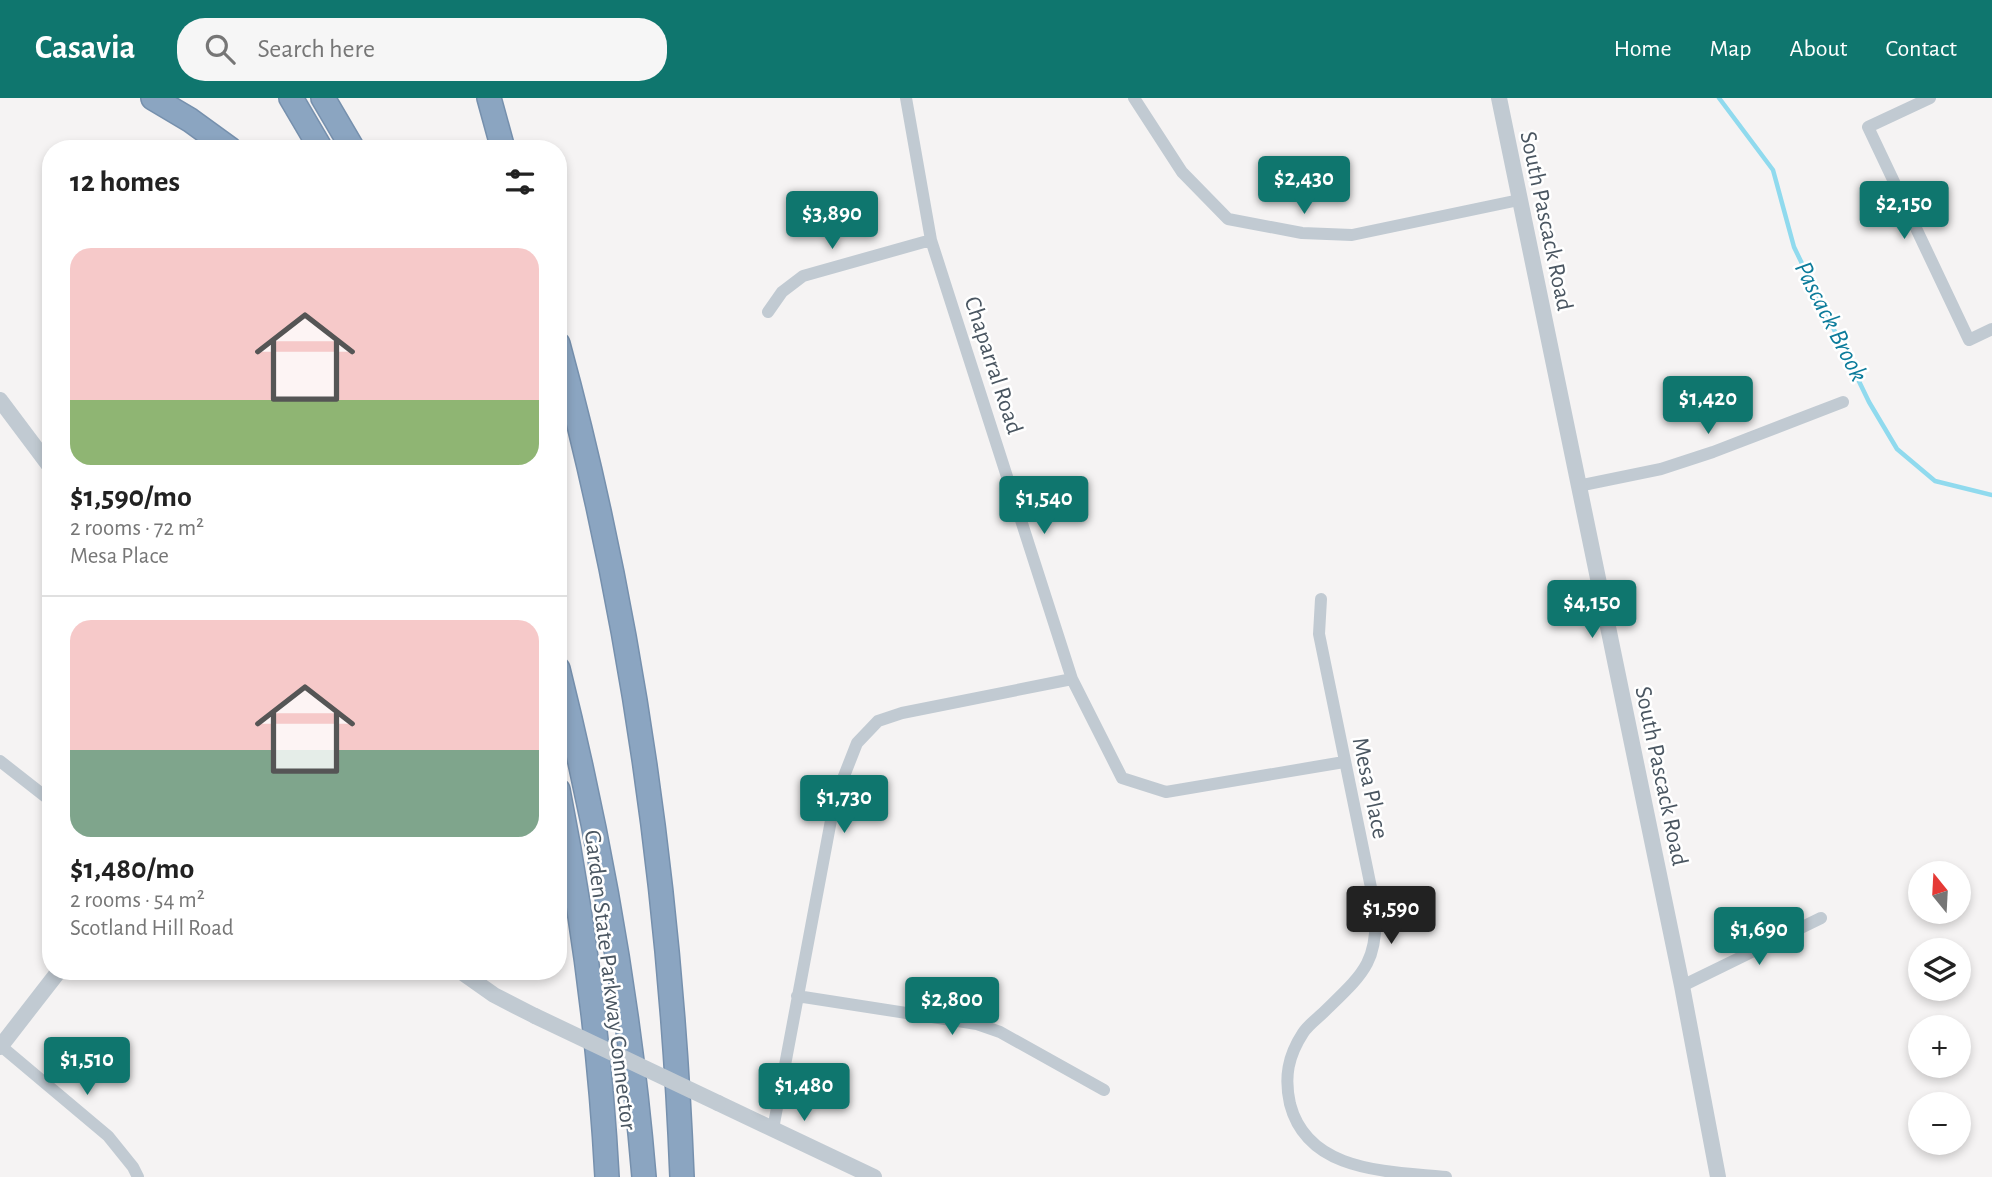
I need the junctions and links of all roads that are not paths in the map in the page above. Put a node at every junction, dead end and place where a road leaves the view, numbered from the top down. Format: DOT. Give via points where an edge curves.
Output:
graph roads {
  1 [pos="152,98"];
  2 [pos="291,98"];
  3 [pos="323,98"];
  4 [pos="906,98"];
  5 [pos="1134,98"];
  6 [pos="1499,98"];
  7 [pos="1930,98"];
  8 [pos="490,100"];
  9 [pos="218,140"];
  10 [pos="316,140"];
  11 [pos="348,140"];
  12 [pos="501,140"];
  13 [pos="1519,200"];
  14 [pos="931,240"];
  15 [pos="768,312"];
  16 [pos="1992,329"];
  17 [pos="567,380"];
  18 [pos="0,400"];
  19 [pos="1843,402"];
  20 [pos="42,456"];
  21 [pos="1578,486"];
  22 [pos="1321,599"];
  23 [pos="1072,679"];
  24 [pos="567,707"];
  25 [pos="0,761"];
  26 [pos="1344,762"];
  27 [pos="42,794"];
  28 [pos="567,847"];
  29 [pos="1821,918"];
  30 [pos="52,980"];
  31 [pos="473,980"];
  32 [pos="1682,986"];
  33 [pos="797,996"];
  34 [pos="1,1047"];
  35 [pos="1104,1090"];
  36 [pos="773,1129"];
  37 [pos="138,1177"];
  38 [pos="607,1177"];
  39 [pos="644,1177"];
  40 [pos="682,1177"];
  41 [pos="874,1177"];
  42 [pos="1446,1177"];
  43 [pos="1718,1177"];
  1 -- 9 [label="highway"];
  2 -- 10 [label="highway"];
  3 -- 11 [label="highway"];
  4 -- 14 [label="street, Chaparral Road"];
  5 -- 13 [label="street" via="1182,172 1228,219 1302,233 1352,235"];
  6 -- 13 [label="street, South Pascack Road"];
  7 -- 16 [label="street" via="1868,127 1969,340"];
  8 -- 12 [label="highway"];
  13 -- 21 [label="street, South Pascack Road"];
  14 -- 15 [label="street" via="803,276 782,292"];
  14 -- 23 [label="street, Chaparral Road"];
  17 -- 40 [label="highway" via="599,509 636,711 666,937"];
  18 -- 20 [label="street"];
  19 -- 21 [label="street" via="1661,469"];
  21 -- 32 [label="street, South Pascack Road"];
  22 -- 26 [label="street, Mesa Place" via="1319,634"];
  23 -- 26 [label="street, Chaparral Road" via="1122,778 1139,785 1166,792"];
  23 -- 33 [label="street" via="902,713 878,721 857,743 835,799"];
  24 -- 39 [label="highway" via="611,926"];
  25 -- 27 [label="street"];
  26 -- 42 [label="street, Mesa Place" via="1377,933 1371,959 1356,981 1305,1030 1290,1056 1286,1085 1293,1113 1314,1146 1344,1163"];
  28 -- 38 [label="highway, Garden State Parkway Connector" via="589,985"];
  29 -- 32 [label="street"];
  30 -- 34 [label="street"];
  31 -- 36 [label="street, bridge" via="535,1016"];
  32 -- 43 [label="street, South Pascack Road"];
  33 -- 35 [label="street" via="977,1024 1000,1032"];
  33 -- 36 [label="street"];
  34 -- 37 [label="street" via="108,1136"];
  36 -- 41 [label="street"];
}
